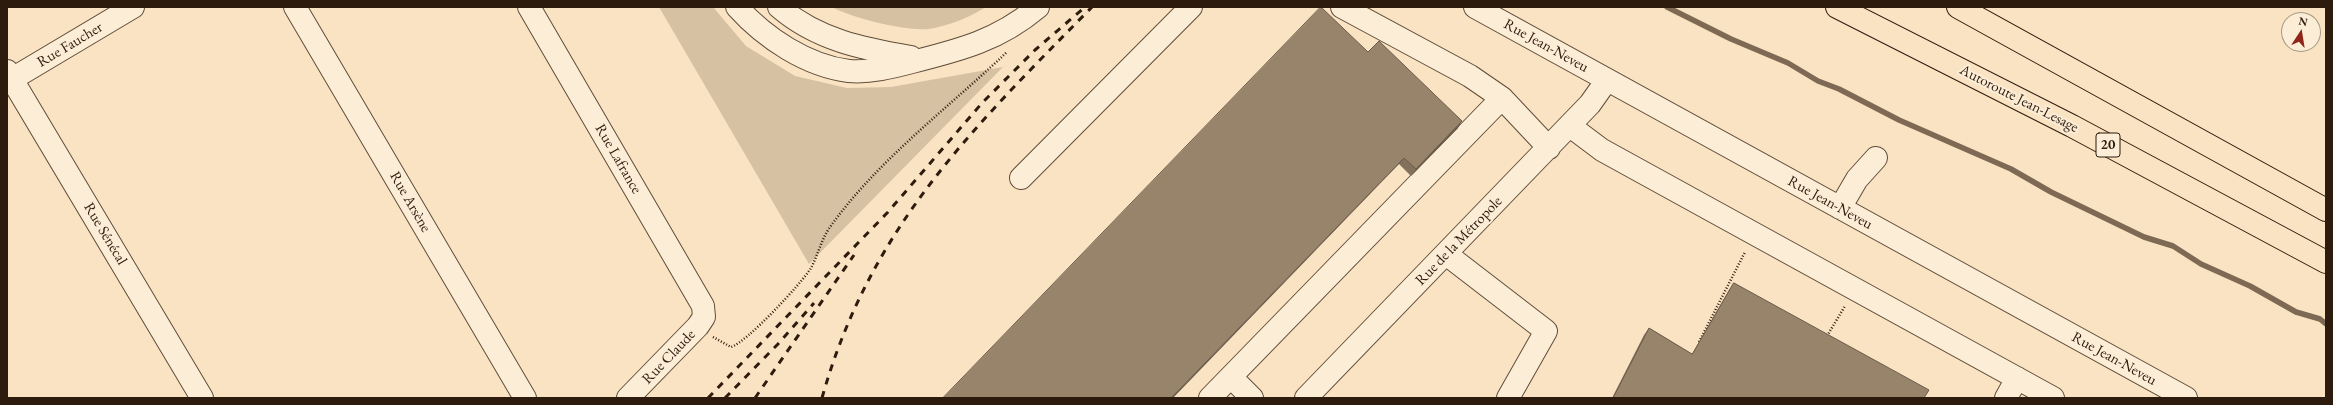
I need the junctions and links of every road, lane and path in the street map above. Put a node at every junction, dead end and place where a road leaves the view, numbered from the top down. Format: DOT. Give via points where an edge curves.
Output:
graph roads {
  1 [pos="133,7"];
  2 [pos="294,7"];
  3 [pos="529,7"];
  4 [pos="737,7"];
  5 [pos="779,7"];
  6 [pos="1038,7"];
  7 [pos="1191,7"];
  8 [pos="1342,7"];
  9 [pos="1475,7"];
  10 [pos="1837,7"];
  11 [pos="1958,7"];
  12 [pos="1011,49"];
  13 [pos="922,59"];
  14 [pos="9,78"];
  15 [pos="1607,80"];
  16 [pos="1502,98"];
  17 [pos="1570,126"];
  18 [pos="1549,148"];
  19 [pos="1876,158"];
  20 [pos="1021,178"];
  21 [pos="1840,208"];
  22 [pos="2326,210"];
  23 [pos="1746,250"];
  24 [pos="1446,254"];
  25 [pos="2326,262"];
  26 [pos="1845,305"];
  27 [pos="704,312"];
  28 [pos="711,335"];
  29 [pos="1699,342"];
  30 [pos="1824,342"];
  31 [pos="1231,377"];
  32 [pos="2017,378"];
  33 [pos="202,398"];
  34 [pos="525,398"];
  35 [pos="628,398"];
  36 [pos="1210,398"];
  37 [pos="1252,398"];
  38 [pos="1306,398"];
  39 [pos="1508,398"];
  40 [pos="2006,398"];
  41 [pos="2052,398"];
  42 [pos="2186,398"];
  1 -- 14 [label="street, Rue Faucher"];
  2 -- 34 [label="street, Rue Arsène"];
  3 -- 27 [label="street, Rue Lafrance" via="700,300"];
  4 -- 13 [label="street" via="763,31 790,49 838,68 849,71 874,69"];
  5 -- 13 [label="street" via="808,28 830,38 870,50"];
  6 -- 13 [label="street" via="1010,27 978,44"];
  7 -- 20 [label="street"];
  8 -- 16 [label="street" via="1470,76"];
  9 -- 15 [label="street, Rue Jean-Neveu"];
  10 -- 25 [label="highway, Autoroute Jean-Lesage / 20" via="2072,126"];
  11 -- 22 [label="highway"];
  12 -- 28 [label="path" via="922,129 854,197 828,229 807,274 744,340 732,347"];
  14 -- 33 [label="street, Rue Sénécal"];
  15 -- 17 [label="street, Rue de la Métropole" via="1593,101"];
  15 -- 21 [label="street, Rue Jean-Neveu"];
  16 -- 18 [label="street"];
  16 -- 31 [label="street"];
  17 -- 18 [label="street, Rue de la Métropole"];
  17 -- 32 [label="street" via="1608,154"];
  18 -- 24 [label="street, Rue de la Métropole"];
  19 -- 21 [label="street" via="1857,179"];
  21 -- 42 [label="street, Rue Jean-Neveu"];
  23 -- 29 [label="path"];
  24 -- 38 [label="street, Rue de la Métropole"];
  24 -- 39 [label="street" via="1546,331"];
  26 -- 30 [label="path"];
  27 -- 35 [label="street, Rue Claude" via="698,326"];
  31 -- 36 [label="street"];
  31 -- 37 [label="street"];
  32 -- 40 [label="street"];
  32 -- 41 [label="street"];
}
